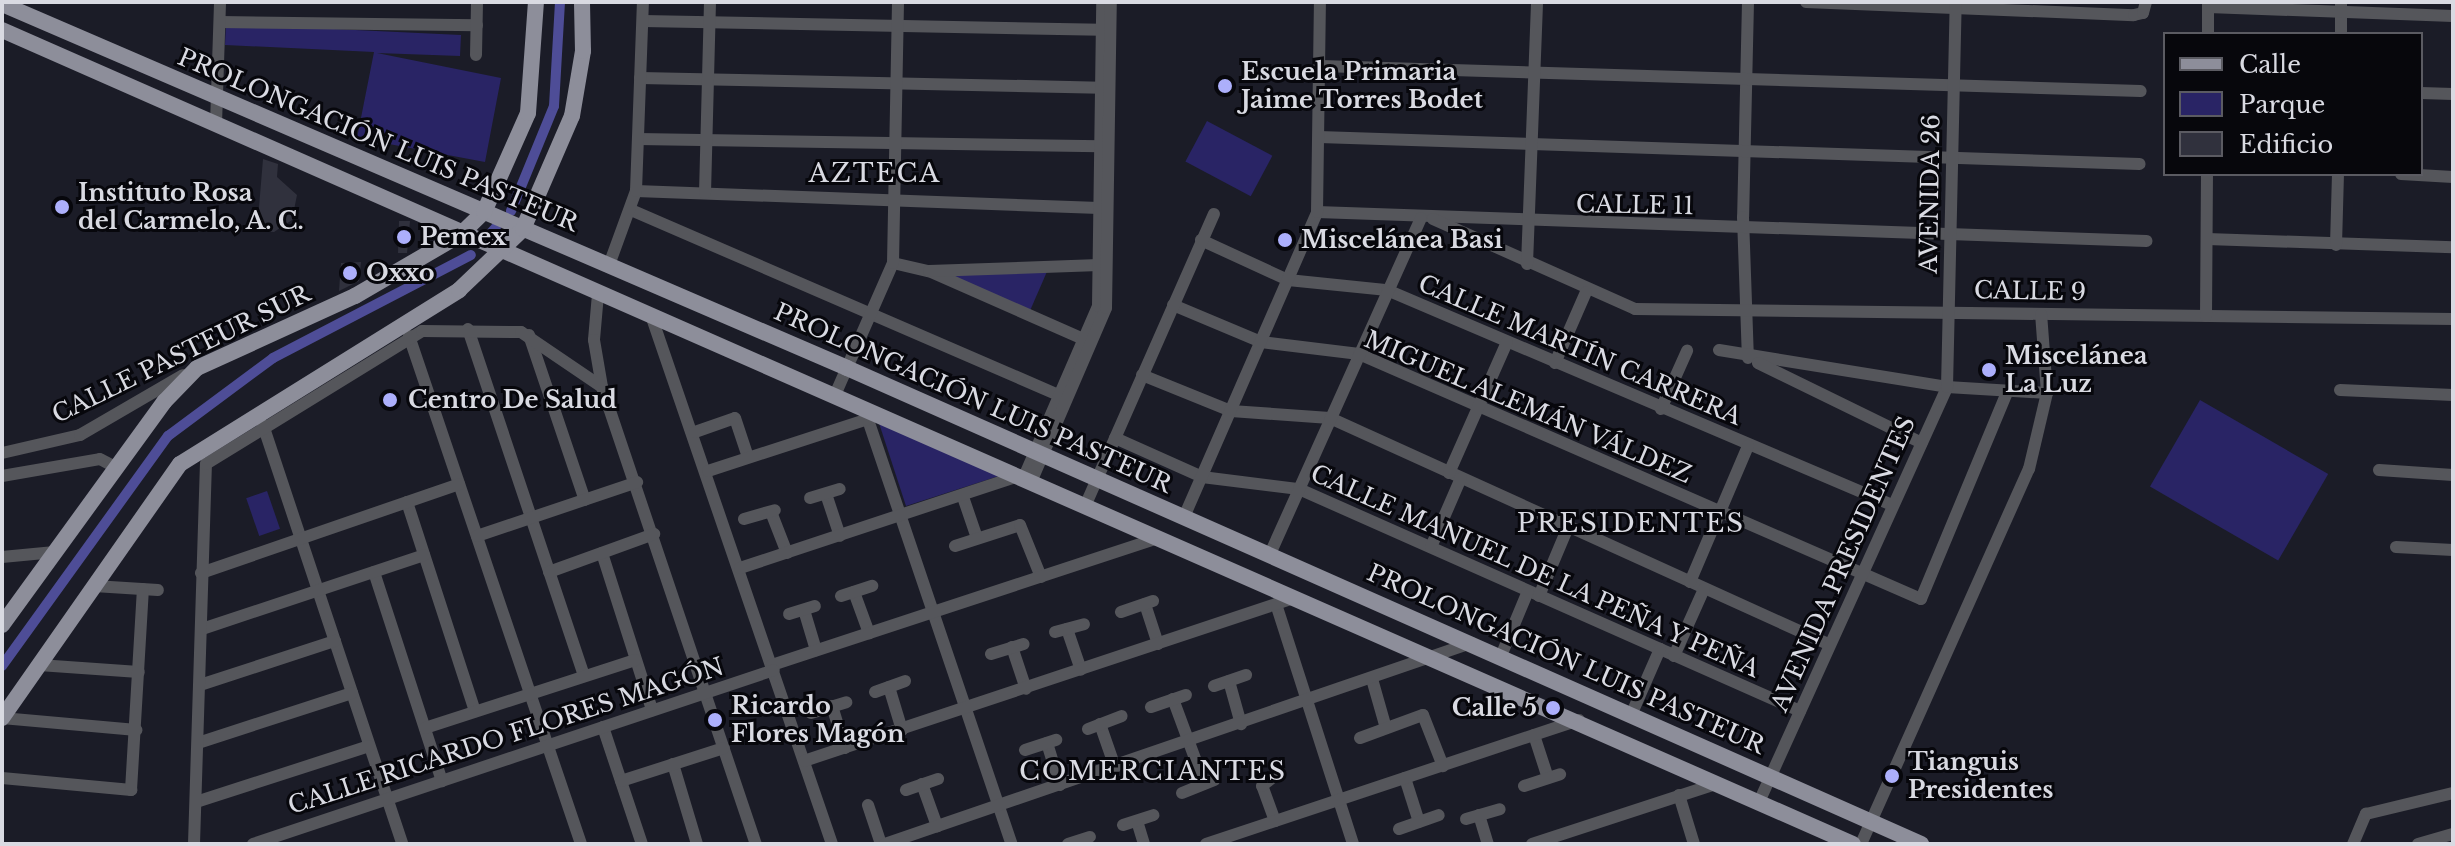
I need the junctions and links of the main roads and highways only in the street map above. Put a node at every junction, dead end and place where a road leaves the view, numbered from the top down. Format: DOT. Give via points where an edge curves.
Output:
graph roads {
  1 [pos="536,2"];
  2 [pos="582,2"];
  3 [pos="2,4"];
  4 [pos="2,30"];
  5 [pos="347,152"];
  6 [pos="335,177"];
  7 [pos="484,212"];
  8 [pos="523,229"];
  9 [pos="460,235"];
  10 [pos="557,244"];
  11 [pos="501,253"];
  12 [pos="545,271"];
  13 [pos="2,625"];
  14 [pos="4,711"];
  15 [pos="1853,844"];
  16 [pos="1921,844"];
  1 -- 7 [label="main road" via="528,113"];
  2 -- 8 [label="main road" via="583,51 572,116"];
  3 -- 5 [label="main road, PROLONGACIÓN LUIS PASTEUR"];
  4 -- 6 [label="main road, PROLONGACIÓN LUIS PASTEUR"];
  5 -- 6 [label="main road"];
  5 -- 7 [label="main road, PROLONGACIÓN LUIS PASTEUR"];
  6 -- 9 [label="main road, PROLONGACIÓN LUIS PASTEUR"];
  7 -- 8 [label="main road, PROLONGACIÓN LUIS PASTEUR"];
  7 -- 9 [label="main road, CALLE PASTEUR SUR"];
  8 -- 10 [label="main road, PROLONGACIÓN LUIS PASTEUR"];
  8 -- 11 [label="main road"];
  9 -- 11 [label="main road, PROLONGACIÓN LUIS PASTEUR"];
  9 -- 13 [label="main road, CALLE PASTEUR SUR" via="355,296 197,368"];
  10 -- 12 [label="main road" via="546,253"];
  10 -- 16 [label="main road, PROLONGACIÓN LUIS PASTEUR"];
  11 -- 12 [label="main road, PROLONGACIÓN LUIS PASTEUR"];
  11 -- 14 [label="main road" via="412,324 180,464"];
  12 -- 15 [label="main road, PROLONGACIÓN LUIS PASTEUR" via="866,413 1026,477"];
}
